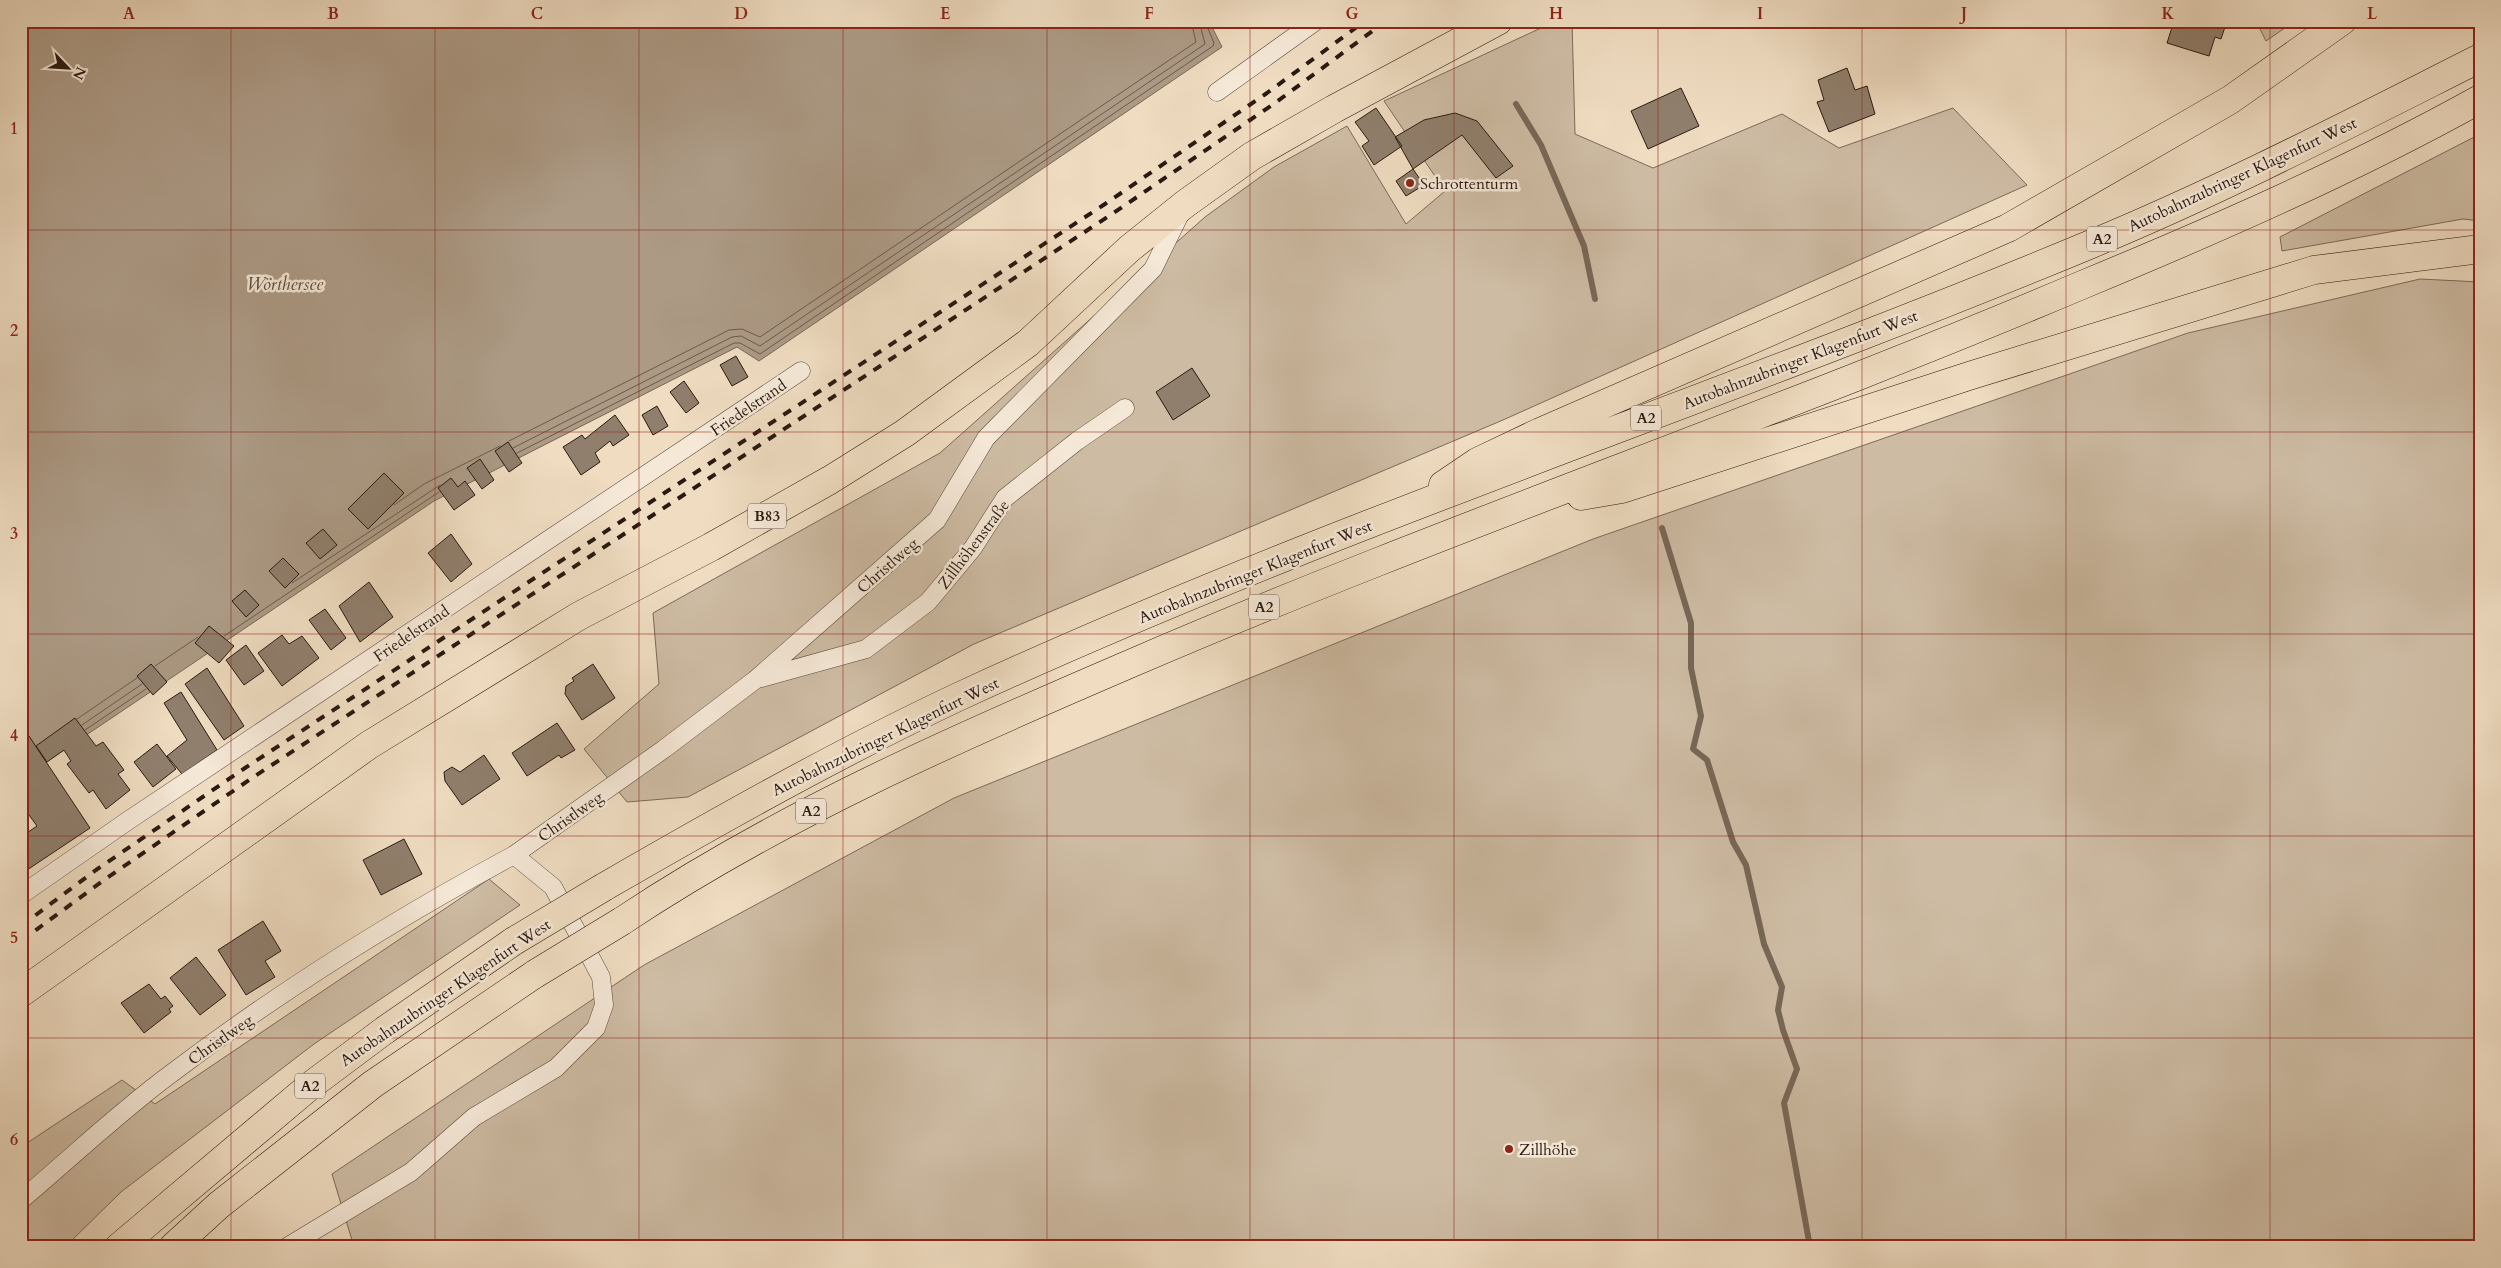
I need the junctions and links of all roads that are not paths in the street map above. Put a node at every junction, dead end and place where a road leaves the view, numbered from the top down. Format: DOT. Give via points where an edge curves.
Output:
graph roads {
  1 [pos="1316,21"];
  2 [pos="1498,21"];
  3 [pos="2337,25"];
  4 [pos="2480,58"];
  5 [pos="1217,92"];
  6 [pos="2480,99"];
  7 [pos="1185,204"];
  8 [pos="2480,249"];
  9 [pos="801,372"];
  10 [pos="1125,408"];
  11 [pos="1523,506"];
  12 [pos="1407,510"];
  13 [pos="755,680"];
  14 [pos="514,855"];
  15 [pos="21,895"];
  16 [pos="21,993"];
  17 [pos="21,1200"];
  18 [pos="119,1247"];
  19 [pos="173,1247"];
  20 [pos="287,1247"];
  1 -- 5 [label="street"];
  2 -- 7 [label="main road, B83" via="1252,156"];
  3 -- 12 [label="main road" via="2230,100 2008,228 1477,462"];
  4 -- 12 [label="main road, Autobahnzubringer Klagenfurt West / A2" via="2314,142 2093,243"];
  6 -- 11 [label="main road, Autobahnzubringer Klagenfurt West / A2" via="2424,130 2223,225 1958,338"];
  7 -- 13 [label="street, Christlweg" via="1153,269 986,438 937,520"];
  7 -- 16 [label="main road, B83" via="1129,249 1028,343 905,434 719,543 579,616 385,735"];
  8 -- 11 [label="main road" via="2314,270 1972,375 1622,490"];
  9 -- 15 [label="street, Friedelstrand"];
  10 -- 13 [label="street, Zillhöhenstraße" via="1005,498 972,548 928,602 866,648"];
  11 -- 19 [label="main road, Autobahnzubringer Klagenfurt West / A2, bridge" via="1250,612 999,720 808,812 653,901 535,974 373,1084 219,1206"];
  12 -- 18 [label="main road, Autobahnzubringer Klagenfurt West / A2, bridge" via="1107,631 958,697 865,742 713,824 514,941 385,1030 310,1086"];
  13 -- 14 [label="street, Christlweg"];
  14 -- 17 [label="street, Christlweg" via="436,897 313,974 171,1073"];
  14 -- 20 [label="street" via="552,887 601,977 604,1004 596,1028 556,1068 474,1117 411,1172"];
}
